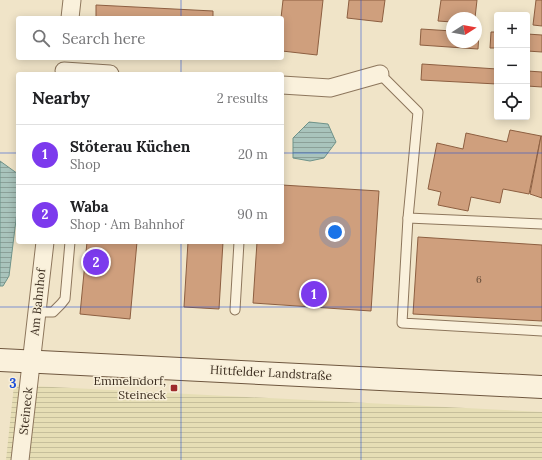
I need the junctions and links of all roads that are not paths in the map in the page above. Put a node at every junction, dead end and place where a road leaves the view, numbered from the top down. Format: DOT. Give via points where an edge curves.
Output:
graph roads {
  1 [pos="72,0"];
  2 [pos="70,16"];
  3 [pos="64,68"];
  4 [pos="95,72"];
  5 [pos="380,74"];
  6 [pos="284,85"];
  7 [pos="408,218"];
  8 [pos="542,224"];
  9 [pos="45,244"];
  10 [pos="70,244"];
  11 [pos="239,244"];
  12 [pos="235,310"];
  13 [pos="37,312"];
  14 [pos="542,330"];
  15 [pos="0,360"];
  16 [pos="31,362"];
  17 [pos="542,387"];
  18 [pos="20,460"];
  1 -- 2 [label="street"];
  3 -- 4 [label="street"];
  5 -- 6 [label="street" via="330,88"];
  5 -- 7 [label="lane" via="418,112"];
  7 -- 8 [label="lane"];
  7 -- 14 [label="lane" via="402,323"];
  9 -- 13 [label="street, Am Bahnhof"];
  10 -- 13 [label="lane" via="65,299 53,312"];
  11 -- 12 [label="lane"];
  13 -- 16 [label="street, Am Bahnhof"];
  15 -- 16 [label="main road, Hittfelder Landstraße"];
  16 -- 17 [label="main road, Hittfelder Landstraße"];
  16 -- 18 [label="street, Steineck"];
}
